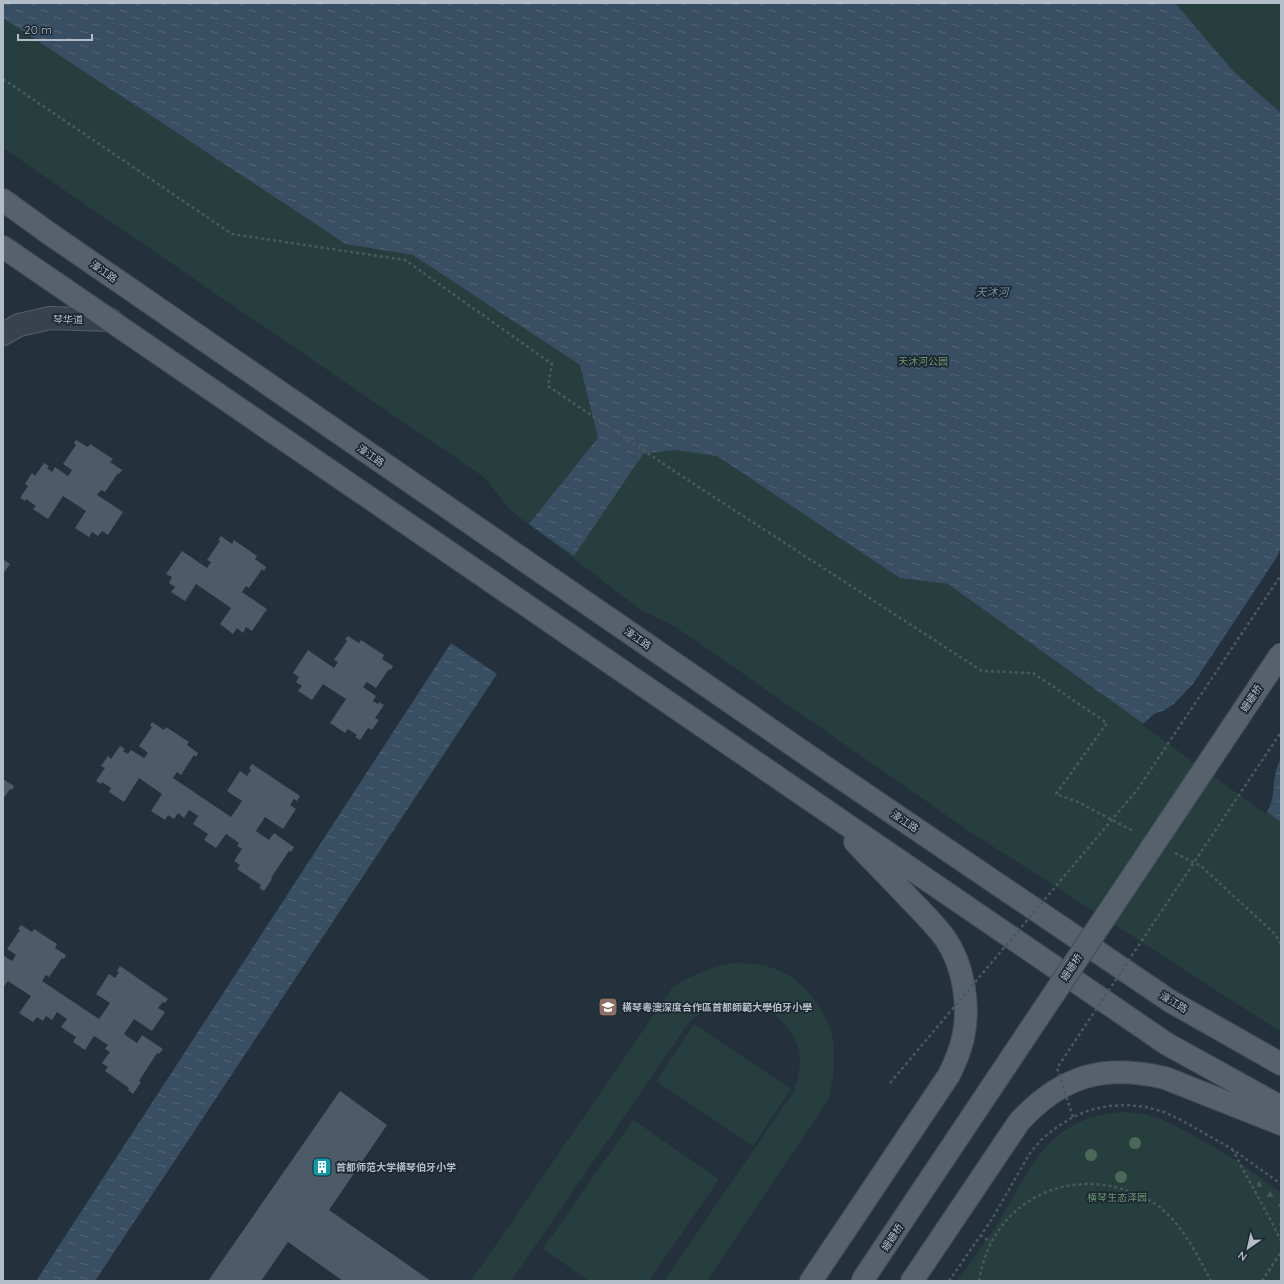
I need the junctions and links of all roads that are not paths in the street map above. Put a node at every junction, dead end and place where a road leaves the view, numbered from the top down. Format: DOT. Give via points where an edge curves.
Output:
graph roads {
  1 [pos="3,200"];
  2 [pos="3,247"];
  3 [pos="111,320"];
  4 [pos="3,334"];
  5 [pos="1281,654"];
  6 [pos="824,810"];
  7 [pos="1281,1064"];
  8 [pos="1281,1107"];
  9 [pos="1281,1124"];
  10 [pos="811,1281"];
  11 [pos="862,1281"];
  12 [pos="912,1281"];
  1 -- 7 [label="main road, 濠江路" via="799,750 1170,1001"];
  2 -- 3 [label="main road"];
  3 -- 4 [label="street, 琴华道" via="50,318 19,326"];
  3 -- 6 [label="main road"];
  5 -- 11 [label="main road, 姗姗桥, bridge"];
  6 -- 8 [label="main road" via="1167,1044"];
  6 -- 10 [label="main road" via="934,924 946,940 962,977 966,1017 963,1037 949,1075"];
  9 -- 12 [label="main road" via="1165,1078 1145,1073 1104,1073 1066,1084 1048,1094 1019,1122"];
}
